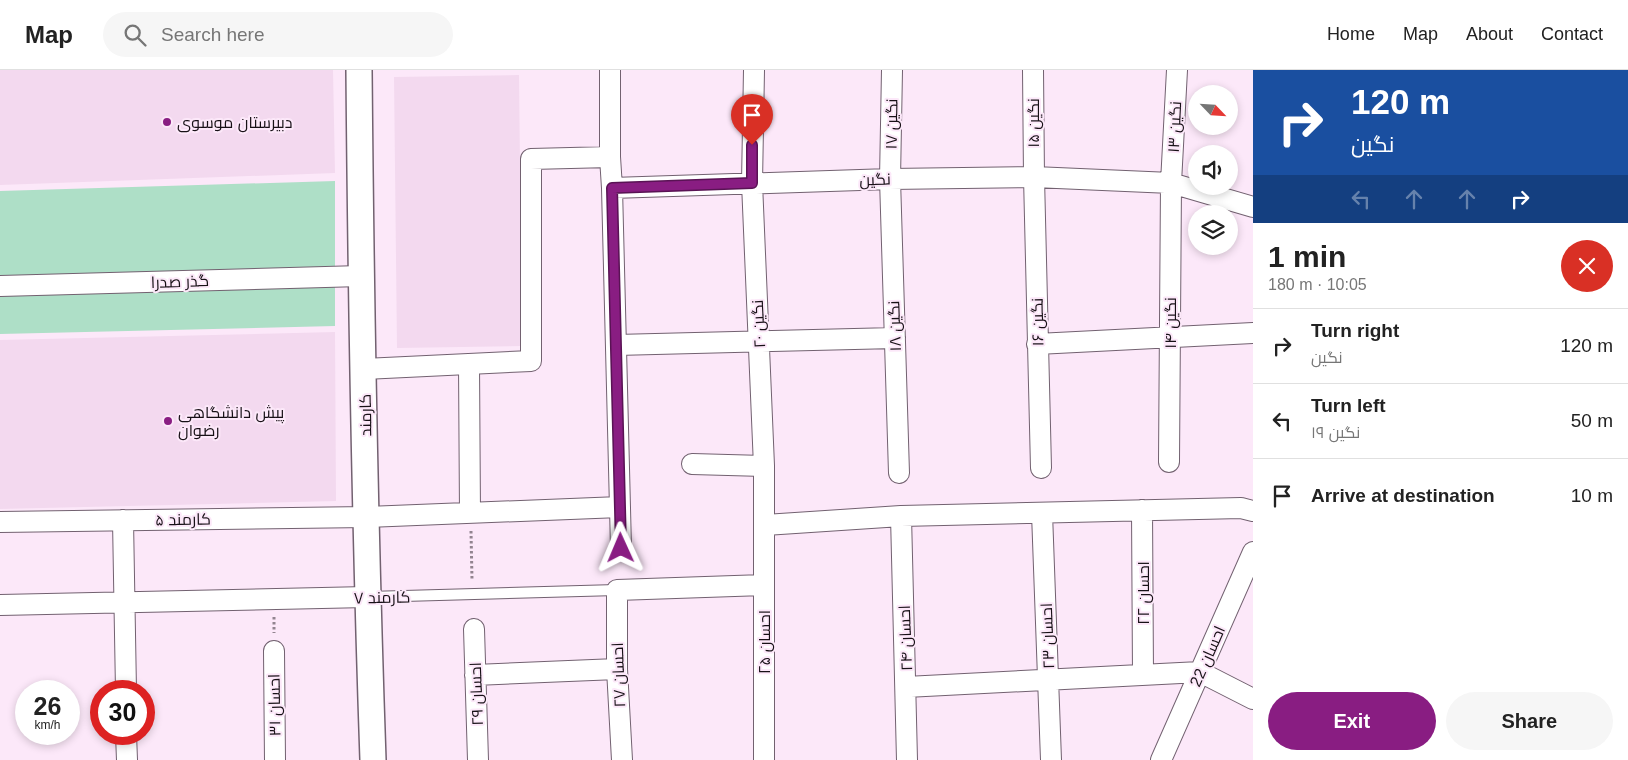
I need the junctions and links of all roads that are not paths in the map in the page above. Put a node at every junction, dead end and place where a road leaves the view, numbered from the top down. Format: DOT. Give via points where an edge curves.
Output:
graph roads {
  1 [pos="359,70"];
  2 [pos="610,70"];
  3 [pos="754,70"];
  4 [pos="892,70"];
  5 [pos="1033,70"];
  6 [pos="1177,70"];
  7 [pos="610,157"];
  8 [pos="1034,177"];
  9 [pos="890,178"];
  10 [pos="752,183"];
  11 [pos="1171,183"];
  12 [pos="612,188"];
  13 [pos="1253,207"];
  14 [pos="361,276"];
  15 [pos="0,286"];
  16 [pos="1253,333"];
  17 [pos="1170,336"];
  18 [pos="895,338"];
  19 [pos="759,342"];
  20 [pos="1037,344"];
  21 [pos="616,345"];
  22 [pos="469,364"];
  23 [pos="364,369"];
  24 [pos="1169,462"];
  25 [pos="692,464"];
  26 [pos="764,466"];
  27 [pos="1041,468"];
  28 [pos="899,473"];
  29 [pos="620,507"];
  30 [pos="1142,510"];
  31 [pos="1253,511"];
  32 [pos="1042,512"];
  33 [pos="470,513"];
  34 [pos="900,516"];
  35 [pos="367,517"];
  36 [pos="123,520"];
  37 [pos="0,522"];
  38 [pos="765,524"];
  39 [pos="621,548"];
  40 [pos="1253,552"];
  41 [pos="764,585"];
  42 [pos="617,590"];
  43 [pos="367,597"];
  44 [pos="124,602"];
  45 [pos="0,605"];
  46 [pos="474,629"];
  47 [pos="274,651"];
  48 [pos="617,669"];
  49 [pos="1200,672"];
  50 [pos="475,675"];
  51 [pos="1143,675"];
  52 [pos="126,680"];
  53 [pos="1049,680"];
  54 [pos="906,687"];
  55 [pos="1253,699"];
  56 [pos="126,745"];
  57 [pos="126,760"];
  58 [pos="275,760"];
  59 [pos="374,760"];
  60 [pos="478,760"];
  61 [pos="622,760"];
  62 [pos="764,760"];
  63 [pos="907,760"];
  64 [pos="1051,760"];
  65 [pos="1161,760"];
  1 -- 14 [label="street, کارمند"];
  2 -- 7 [label="street"];
  3 -- 10 [label="street, نگین ۲۰"];
  4 -- 9 [label="street, نگین ۱۷"];
  5 -- 8 [label="street, نگین ۱۵"];
  6 -- 11 [label="street, نگین ۱۳"];
  7 -- 12 [label="street"];
  7 -- 22 [label="street" via="530,159 531,361"];
  8 -- 9 [label="street, نگین"];
  8 -- 11 [label="street, نگین"];
  8 -- 20 [label="street, نگین ۱۶"];
  9 -- 10 [label="street, نگین"];
  9 -- 18 [label="street, نگین ۱۸"];
  10 -- 12 [label="street, نگین"];
  10 -- 19 [label="street, نگین ۲۰"];
  11 -- 13 [label="street, نگین"];
  11 -- 17 [label="street, نگین ۱۴"];
  12 -- 21 [label="street"];
  14 -- 15 [label="street, گذر صدرا"];
  14 -- 23 [label="street, کارمند"];
  16 -- 17 [label="street"];
  17 -- 20 [label="street"];
  17 -- 24 [label="street, نگین ۱۴"];
  18 -- 19 [label="street"];
  18 -- 28 [label="street, نگین ۱۸"];
  19 -- 21 [label="street"];
  19 -- 26 [label="street, نگین ۲۰"];
  20 -- 27 [label="street, نگین ۱۶"];
  21 -- 29 [label="street"];
  22 -- 23 [label="street"];
  22 -- 33 [label="street"];
  23 -- 35 [label="street, کارمند"];
  25 -- 26 [label="street"];
  26 -- 38 [label="street, نگین ۲۰"];
  29 -- 33 [label="street, کارمند ۵"];
  29 -- 39 [label="street"];
  30 -- 31 [label="street" via="1241,508"];
  30 -- 32 [label="street"];
  30 -- 51 [label="street, احسان ۲۲"];
  32 -- 34 [label="street"];
  32 -- 53 [label="street, احسان ۲۳"];
  33 -- 35 [label="street, کارمند ۵"];
  34 -- 38 [label="street"];
  34 -- 54 [label="street, احسان ۲۴"];
  35 -- 36 [label="street, کارمند ۵"];
  35 -- 43 [label="street, کارمند"];
  36 -- 37 [label="street, کارمند ۵"];
  36 -- 44 [label="street"];
  38 -- 41 [label="street, احسان ۲۵"];
  40 -- 49 [label="street, احسان 22"];
  41 -- 42 [label="street, کارمند ۷"];
  41 -- 62 [label="street, احسان ۲۵"];
  42 -- 43 [label="lane, کارمند ۷"];
  42 -- 48 [label="street, احسان ۲۷"];
  43 -- 44 [label="street, کارمند ۷"];
  43 -- 59 [label="street, کارمند"];
  44 -- 45 [label="street, کارمند ۷"];
  44 -- 52 [label="street"];
  46 -- 50 [label="street, احسان ۲۹"];
  47 -- 58 [label="street, احسان ۳۱"];
  48 -- 50 [label="street"];
  48 -- 61 [label="street, احسان ۲۷"];
  49 -- 51 [label="street"];
  49 -- 55 [label="street"];
  49 -- 65 [label="street, احسان 22"];
  50 -- 60 [label="street, احسان ۲۹"];
  51 -- 53 [label="street"];
  53 -- 54 [label="street"];
  53 -- 64 [label="street, احسان ۲۳"];
  54 -- 63 [label="street, احسان ۲۴"];
  56 -- 57 [label="street"];
}
